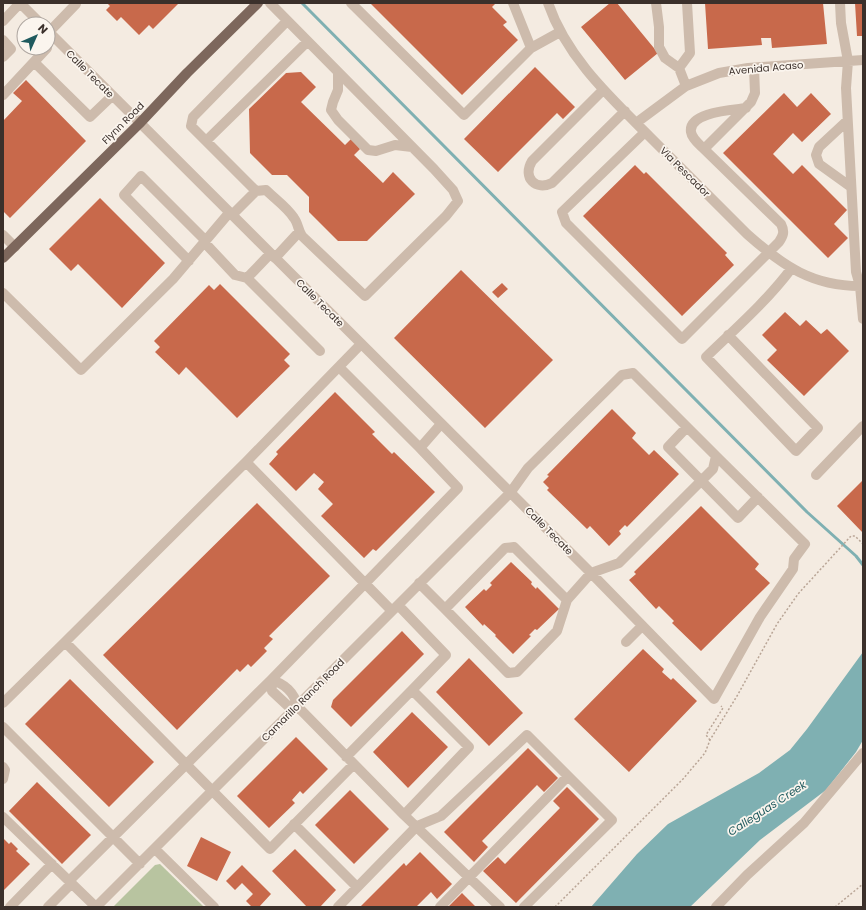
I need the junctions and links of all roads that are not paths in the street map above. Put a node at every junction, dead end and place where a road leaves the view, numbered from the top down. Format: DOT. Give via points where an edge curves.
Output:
graph roads {
  1 [pos="20,3"];
  2 [pos="75,3"];
  3 [pos="258,3"];
  4 [pos="270,3"];
  5 [pos="351,3"];
  6 [pos="513,3"];
  7 [pos="548,3"];
  8 [pos="656,3"];
  9 [pos="687,3"];
  10 [pos="840,3"];
  11 [pos="33,16"];
  12 [pos="3,21"];
  13 [pos="287,21"];
  14 [pos="56,28"];
  15 [pos="560,32"];
  16 [pos="56,39"];
  17 [pos="3,40"];
  18 [pos="307,42"];
  19 [pos="531,48"];
  20 [pos="40,56"];
  21 [pos="3,57"];
  22 [pos="863,60"];
  23 [pos="848,61"];
  24 [pos="34,62"];
  25 [pos="679,68"];
  26 [pos="754,68"];
  27 [pos="338,74"];
  28 [pos="686,86"];
  29 [pos="603,90"];
  30 [pos="3,95"];
  31 [pos="112,96"];
  32 [pos="746,108"];
  33 [pos="625,112"];
  34 [pos="848,121"];
  35 [pos="636,123"];
  36 [pos="139,124"];
  37 [pos="645,132"];
  38 [pos="206,141"];
  39 [pos="412,147"];
  40 [pos="704,149"];
  41 [pos="851,187"];
  42 [pos="256,191"];
  43 [pos="230,214"];
  44 [pos="299,232"];
  45 [pos="3,235"];
  46 [pos="205,242"];
  47 [pos="14,247"];
  48 [pos="768,253"];
  49 [pos="273,256"];
  50 [pos="3,258"];
  51 [pos="189,261"];
  52 [pos="792,269"];
  53 [pos="247,278"];
  54 [pos="861,286"];
  55 [pos="3,294"];
  56 [pos="863,319"];
  57 [pos="728,335"];
  58 [pos="361,344"];
  59 [pos="320,351"];
  60 [pos="339,367"];
  61 [pos="441,424"];
  62 [pos="863,426"];
  63 [pos="688,427"];
  64 [pos="420,448"];
  65 [pos="716,456"];
  66 [pos="246,462"];
  67 [pos="816,475"];
  68 [pos="701,481"];
  69 [pos="510,493"];
  70 [pos="758,497"];
  71 [pos="592,573"];
  72 [pos="365,584"];
  73 [pos="419,584"];
  74 [pos="567,600"];
  75 [pos="395,608"];
  76 [pos="445,609"];
  77 [pos="642,626"];
  78 [pos="65,642"];
  79 [pos="626,642"];
  80 [pos="271,680"];
  81 [pos="412,690"];
  82 [pos="3,703"];
  83 [pos="297,706"];
  84 [pos="3,727"];
  85 [pos="863,753"];
  86 [pos="346,757"];
  87 [pos="354,764"];
  88 [pos="186,765"];
  89 [pos="3,767"];
  90 [pos="568,776"];
  91 [pos="3,780"];
  92 [pos="212,791"];
  93 [pos="404,815"];
  94 [pos="3,817"];
  95 [pos="294,824"];
  96 [pos="417,826"];
  97 [pos="114,838"];
  98 [pos="155,849"];
  99 [pos="52,864"];
  100 [pos="140,864"];
  101 [pos="469,877"];
  102 [pos="71,882"];
  103 [pos="357,887"];
  104 [pos="207,905"];
  105 [pos="10,907"];
  106 [pos="48,907"];
  107 [pos="96,907"];
  108 [pos="338,907"];
  109 [pos="440,907"];
  110 [pos="500,907"];
  111 [pos="524,907"];
  112 [pos="716,907"];
  1 -- 11 [label="street"];
  1 -- 12 [label="street"];
  2 -- 14 [label="street"];
  3 -- 36 [label="main road, Flynn Road"];
  4 -- 13 [label="street"];
  5 -- 19 [label="street" via="464,115"];
  6 -- 19 [label="street"];
  7 -- 15 [label="street, Via Pescador"];
  8 -- 25 [label="street" via="660,27 659,47 665,58"];
  9 -- 25 [label="street" via="690,53"];
  10 -- 23 [label="street"];
  13 -- 18 [label="street"];
  13 -- 38 [label="street" via="193,117 191,126"];
  15 -- 19 [label="street"];
  15 -- 29 [label="street, Via Pescador"];
  16 -- 31 [label="street, Calle Tecate"];
  17 -- 21 [label="street" via="11,49"];
  18 -- 27 [label="street"];
  18 -- 38 [label="street"];
  20 -- 24 [label="street"];
  22 -- 23 [label="street, Avenida Acaso"];
  23 -- 26 [label="street, Avenida Acaso"];
  23 -- 34 [label="street"];
  24 -- 30 [label="street"];
  24 -- 31 [label="street" via="90,117"];
  25 -- 28 [label="street"];
  26 -- 28 [label="street, Avenida Acaso" via="719,73"];
  26 -- 32 [label="street" via="755,93"];
  27 -- 39 [label="street"];
  27 -- 39 [label="street" via="338,90 331,110 368,150 396,145"];
  28 -- 35 [label="street, Avenida Acaso"];
  29 -- 33 [label="street, Via Pescador"];
  29 -- 33 [label="street" via="532,161 528,175 532,181 546,186 552,183"];
  31 -- 36 [label="street, Calle Tecate"];
  32 -- 40 [label="street"];
  32 -- 40 [label="street" via="711,113 696,121 691,133"];
  33 -- 35 [label="street, Via Pescador"];
  34 -- 41 [label="street"];
  34 -- 41 [label="street" via="819,147 816,155 819,164"];
  35 -- 37 [label="street, Via Pescador"];
  36 -- 43 [label="street, Calle Tecate"];
  36 -- 47 [label="main road, Flynn Road"];
  37 -- 48 [label="street, Via Pescador"];
  37 -- 48 [label="street" via="562,212 566,223 682,339"];
  38 -- 42 [label="street"];
  39 -- 44 [label="street" via="454,190 458,201 365,296"];
  40 -- 48 [label="street" via="781,224 783,236"];
  41 -- 54 [label="street" via="856,272"];
  42 -- 43 [label="street"];
  42 -- 44 [label="street" via="266,190 282,204 294,218"];
  43 -- 46 [label="street"];
  43 -- 49 [label="street, Calle Tecate"];
  44 -- 49 [label="street"];
  45 -- 47 [label="street"];
  46 -- 51 [label="street"];
  46 -- 51 [label="street" via="141,176 124,195"];
  46 -- 53 [label="street" via="235,275"];
  47 -- 50 [label="main road, Flynn Road"];
  48 -- 52 [label="street, Via Pescador"];
  49 -- 53 [label="street"];
  49 -- 58 [label="street, Calle Tecate"];
  51 -- 55 [label="street" via="81,370"];
  52 -- 54 [label="street, Via Pescador" via="826,283"];
  52 -- 57 [label="street" via="778,287"];
  53 -- 59 [label="street"];
  54 -- 56 [label="street"];
  57 -- 57 [label="street" via="706,357 796,452 818,428"];
  58 -- 60 [label="street"];
  58 -- 61 [label="street, Calle Tecate"];
  60 -- 64 [label="street"];
  60 -- 66 [label="street"];
  61 -- 64 [label="street"];
  61 -- 69 [label="street, Calle Tecate"];
  62 -- 67 [label="street"];
  63 -- 65 [label="street"];
  63 -- 68 [label="street" via="668,447"];
  63 -- 69 [label="street, Camarillo Ranch Road" via="633,373 622,375 528,468"];
  64 -- 72 [label="street" via="458,488"];
  65 -- 68 [label="street" via="713,469"];
  65 -- 70 [label="street"];
  66 -- 72 [label="street"];
  66 -- 78 [label="street"];
  68 -- 70 [label="street" via="738,518"];
  68 -- 71 [label="street" via="619,563"];
  69 -- 71 [label="street, Calle Tecate"];
  69 -- 73 [label="street, Camarillo Ranch Road"];
  70 -- 77 [label="street, Calle Tecate" via="805,544 794,559 794,569 760,617 714,698"];
  71 -- 74 [label="street"];
  71 -- 77 [label="street, Calle Tecate"];
  72 -- 75 [label="street"];
  72 -- 80 [label="street"];
  73 -- 75 [label="street, Camarillo Ranch Road"];
  73 -- 76 [label="street"];
  74 -- 76 [label="street" via="514,546 505,548"];
  74 -- 76 [label="street" via="556,631 517,672 508,673"];
  75 -- 81 [label="street" via="446,655"];
  75 -- 83 [label="street, Camarillo Ranch Road"];
  77 -- 79 [label="street"];
  78 -- 82 [label="street"];
  78 -- 88 [label="street"];
  80 -- 83 [label="street" via="272,691 288,706"];
  80 -- 88 [label="street"];
  81 -- 86 [label="street"];
  81 -- 93 [label="street" via="469,748"];
  83 -- 86 [label="street"];
  83 -- 92 [label="street, Camarillo Ranch Road"];
  84 -- 97 [label="street"];
  85 -- 112 [label="street" via="804,823"];
  86 -- 87 [label="street"];
  87 -- 93 [label="street"];
  87 -- 95 [label="street"];
  88 -- 92 [label="street"];
  88 -- 97 [label="street"];
  89 -- 91 [label="street"];
  90 -- 96 [label="street" via="527,735 441,816"];
  90 -- 101 [label="street"];
  90 -- 111 [label="street" via="612,820"];
  92 -- 95 [label="street" via="270,849"];
  92 -- 98 [label="street, Camarillo Ranch Road"];
  93 -- 96 [label="street"];
  94 -- 99 [label="street"];
  95 -- 103 [label="street"];
  96 -- 101 [label="street"];
  96 -- 103 [label="street"];
  97 -- 100 [label="street"];
  97 -- 102 [label="street"];
  98 -- 100 [label="street, Camarillo Ranch Road"];
  98 -- 104 [label="street"];
  99 -- 102 [label="street"];
  99 -- 105 [label="street"];
  100 -- 107 [label="street, Camarillo Ranch Road"];
  101 -- 109 [label="street"];
  101 -- 110 [label="street"];
  102 -- 106 [label="street"];
  102 -- 107 [label="street"];
  103 -- 108 [label="street"];
}
